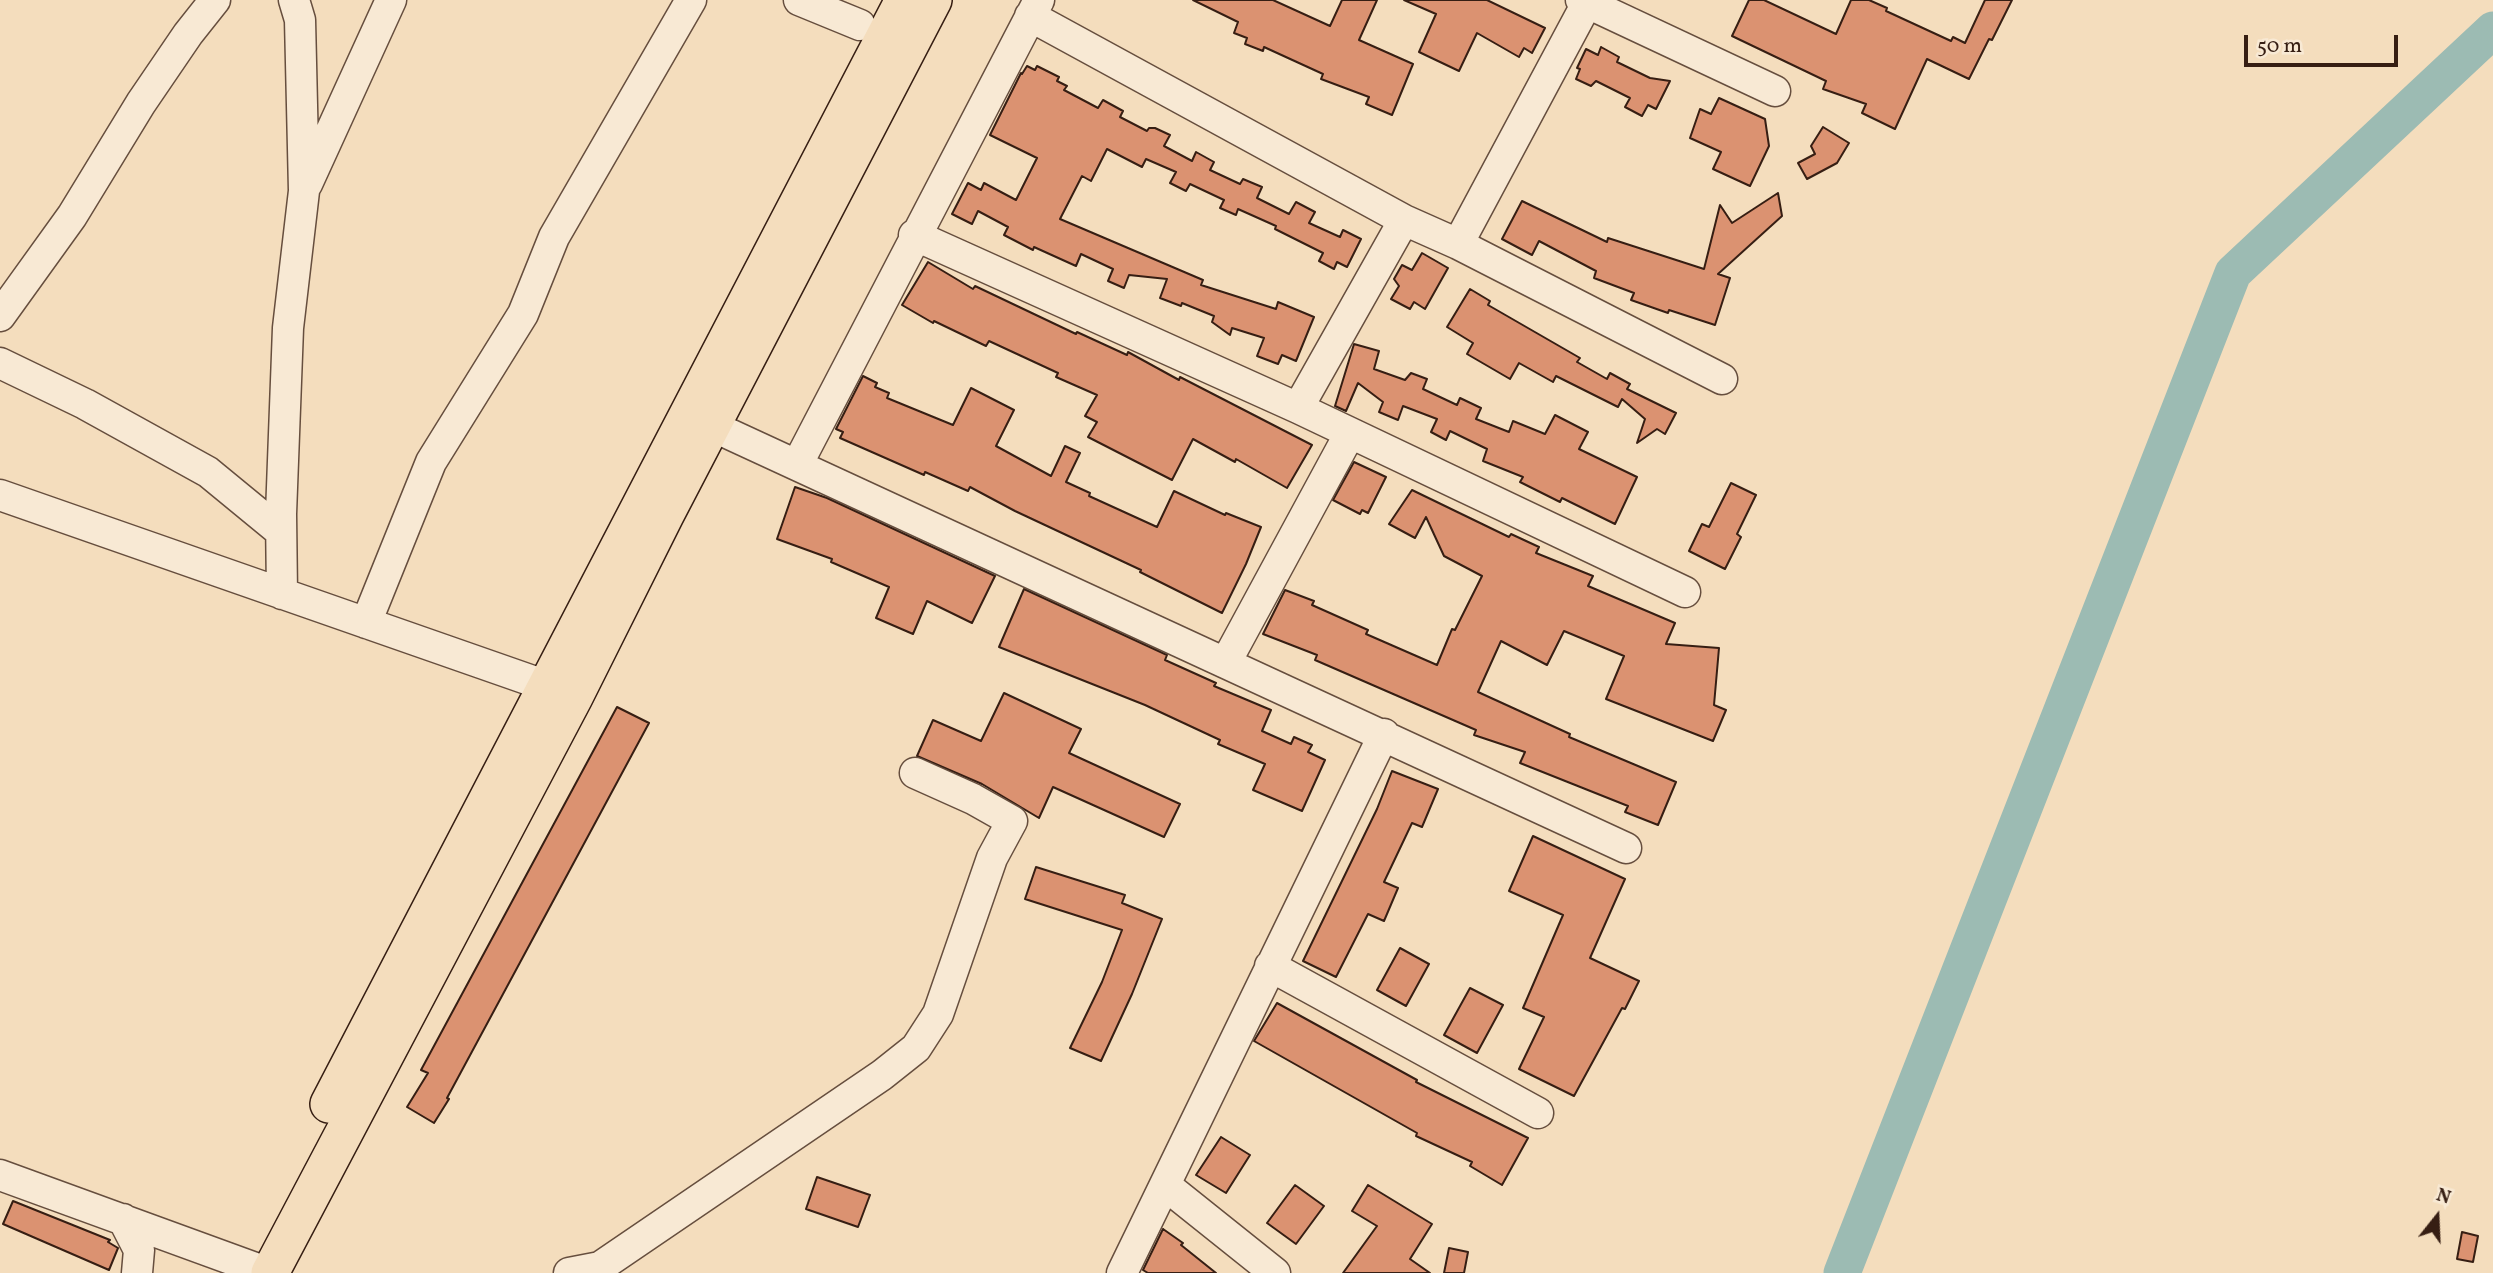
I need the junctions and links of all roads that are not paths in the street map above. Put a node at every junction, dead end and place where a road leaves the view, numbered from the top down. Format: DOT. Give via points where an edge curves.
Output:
graph roads {
  1 [pos="215,0"];
  2 [pos="294,0"];
  3 [pos="391,0"];
  4 [pos="691,0"];
  5 [pos="799,0"];
  6 [pos="904,0"];
  7 [pos="933,0"];
  8 [pos="1584,1"];
  9 [pos="1034,8"];
  10 [pos="860,24"];
  11 [pos="1775,91"];
  12 [pos="304,191"];
  13 [pos="1405,220"];
  14 [pos="914,235"];
  15 [pos="1458,244"];
  16 [pos="0,316"];
  17 [pos="0,363"];
  18 [pos="1722,379"];
  19 [pos="1297,408"];
  20 [pos="712,426"];
  21 [pos="1350,433"];
  22 [pos="797,465"];
  23 [pos="0,495"];
  24 [pos="281,532"];
  25 [pos="1685,592"];
  26 [pos="282,594"];
  27 [pos="366,623"];
  28 [pos="1226,662"];
  29 [pos="547,686"];
  30 [pos="1384,734"];
  31 [pos="915,773"];
  32 [pos="1626,848"];
  33 [pos="1270,966"];
  34 [pos="1538,1113"];
  35 [pos="0,1175"];
  36 [pos="1165,1185"];
  37 [pos="123,1219"];
  38 [pos="257,1271"];
  39 [pos="137,1273"];
  40 [pos="569,1273"];
  41 [pos="1122,1273"];
  42 [pos="1275,1273"];
  1 -- 16 [label="street"];
  2 -- 12 [label="street" via="300,20"];
  3 -- 12 [label="street"];
  4 -- 27 [label="street" via="554,237 523,314 431,463"];
  5 -- 10 [label="street"];
  6 -- 29 [label="main road"];
  7 -- 20 [label="main road"];
  8 -- 11 [label="street"];
  8 -- 15 [label="street"];
  9 -- 13 [label="street"];
  9 -- 14 [label="street"];
  12 -- 24 [label="street" via="288,328"];
  13 -- 15 [label="street"];
  13 -- 19 [label="street"];
  14 -- 19 [label="street"];
  14 -- 22 [label="street"];
  15 -- 18 [label="street"];
  17 -- 24 [label="street" via="208,472"];
  19 -- 21 [label="street"];
  20 -- 22 [label="street"];
  20 -- 38 [label="main road" via="574,696"];
  21 -- 25 [label="street"];
  21 -- 28 [label="street"];
  22 -- 28 [label="street"];
  23 -- 26 [label="street"];
  24 -- 26 [label="street"];
  26 -- 27 [label="street"];
  27 -- 29 [label="street"];
  28 -- 30 [label="street"];
  29 -- 38 [label="main road"];
  30 -- 32 [label="street"];
  30 -- 33 [label="street"];
  31 -- 40 [label="street" via="1012,821 992,858 938,1014 916,1048 600,1267"];
  33 -- 34 [label="street"];
  33 -- 36 [label="street"];
  35 -- 37 [label="street"];
  36 -- 41 [label="street"];
  36 -- 42 [label="street"];
  37 -- 38 [label="street"];
  37 -- 39 [label="street" via="139,1250"];
}
